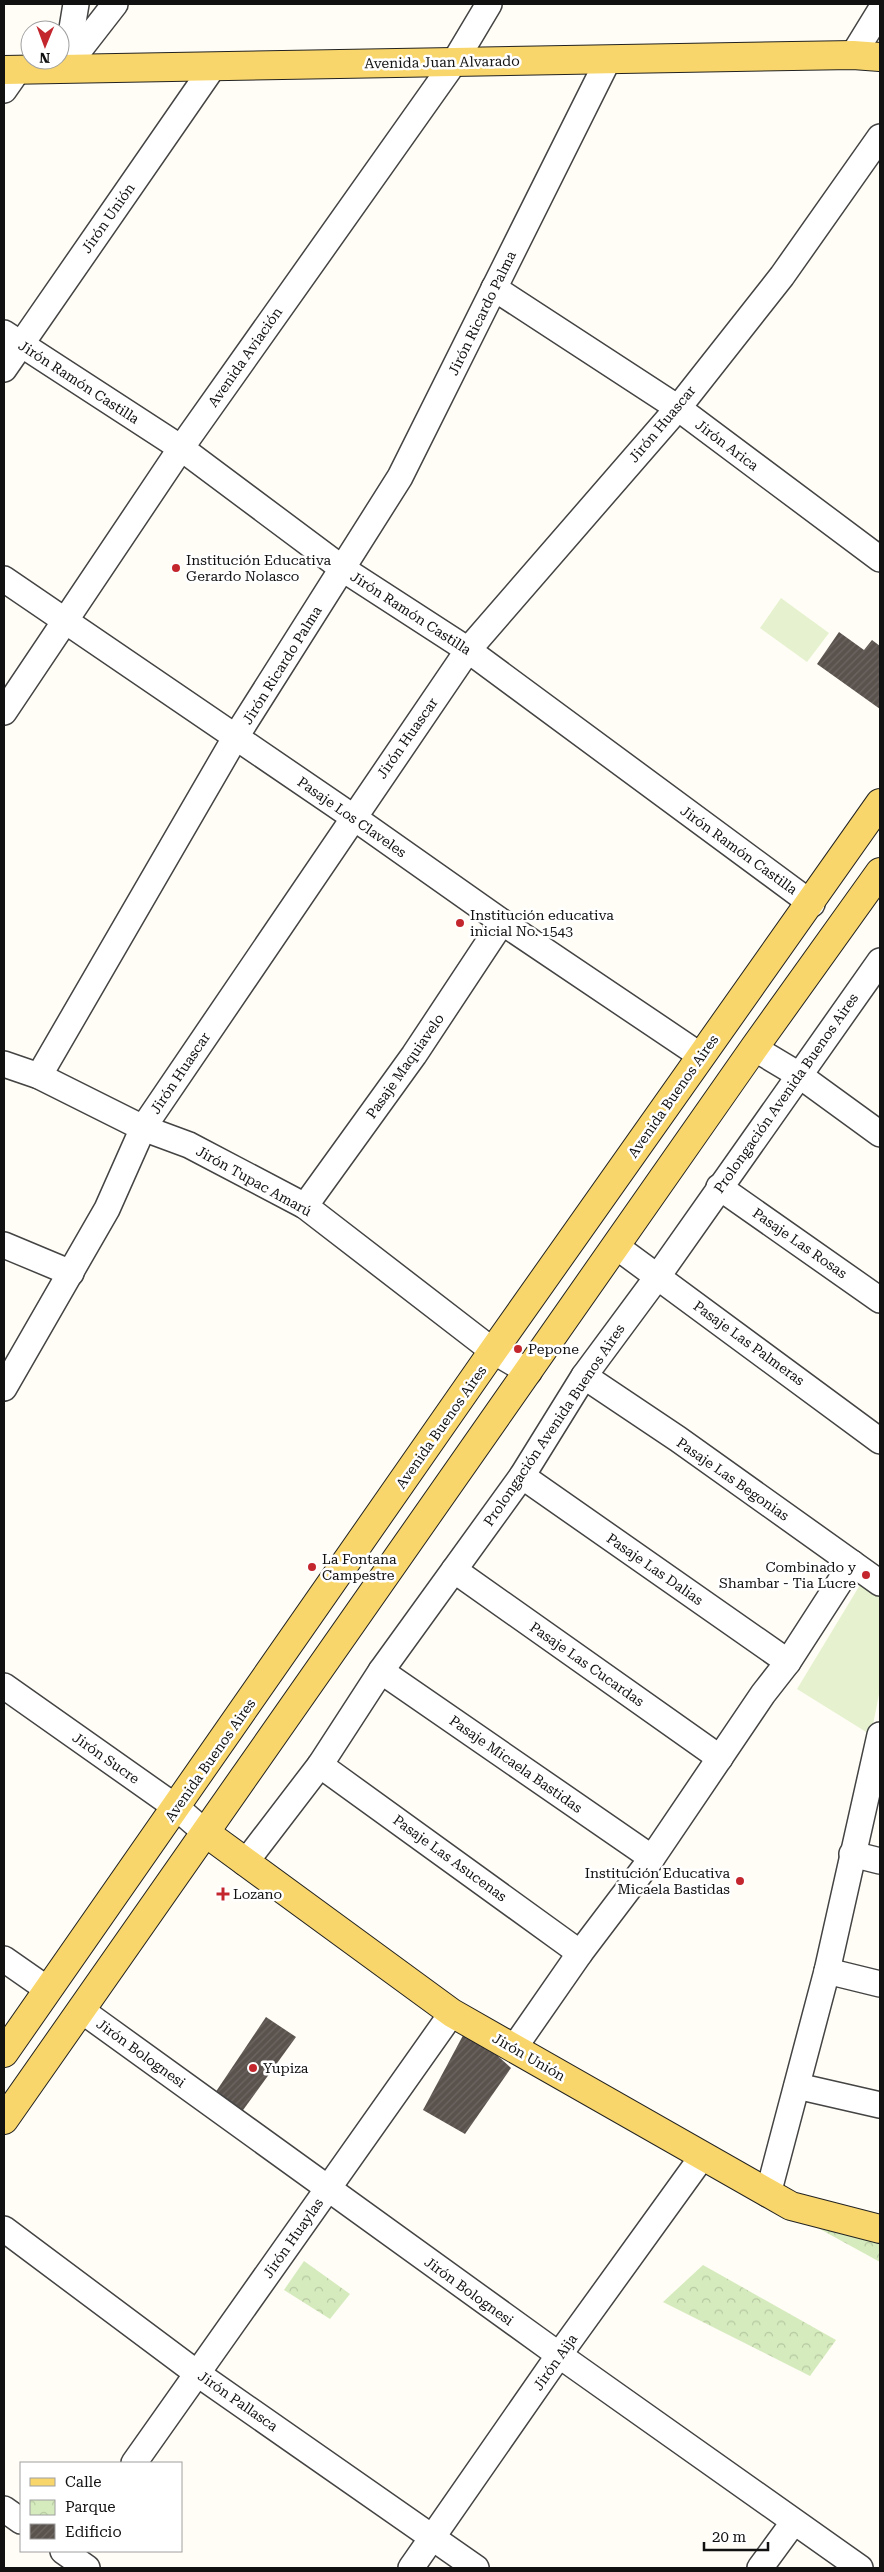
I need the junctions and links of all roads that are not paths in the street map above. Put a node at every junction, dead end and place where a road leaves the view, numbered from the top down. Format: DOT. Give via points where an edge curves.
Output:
graph roads {
  1 [pos="76,4"];
  2 [pos="115,4"];
  3 [pos="490,4"];
  4 [pos="880,10"];
  5 [pos="70,42"];
  6 [pos="853,55"];
  7 [pos="880,57"];
  8 [pos="608,60"];
  9 [pos="455,61"];
  10 [pos="70,62"];
  11 [pos="70,67"];
  12 [pos="213,67"];
  13 [pos="47,70"];
  14 [pos="8,76"];
  15 [pos="880,137"];
  16 [pos="494,288"];
  17 [pos="12,338"];
  18 [pos="4,368"];
  19 [pos="678,408"];
  20 [pos="181,448"];
  21 [pos="880,559"];
  22 [pos="342,569"];
  23 [pos="4,579"];
  24 [pos="65,622"];
  25 [pos="468,650"];
  26 [pos="4,712"];
  27 [pos="235,738"];
  28 [pos="880,803"];
  29 [pos="353,817"];
  30 [pos="880,872"];
  31 [pos="812,904"];
  32 [pos="502,922"];
  33 [pos="876,974"];
  34 [pos="754,1048"];
  35 [pos="701,1056"];
  36 [pos="4,1064"];
  37 [pos="799,1075"];
  38 [pos="39,1076"];
  39 [pos="143,1128"];
  40 [pos="880,1134"];
  41 [pos="719,1187"];
  42 [pos="305,1206"];
  43 [pos="4,1244"];
  44 [pos="617,1247"];
  45 [pos="71,1273"];
  46 [pos="658,1276"];
  47 [pos="880,1300"];
  48 [pos="494,1351"];
  49 [pos="529,1372"];
  50 [pos="584,1376"];
  51 [pos="4,1388"];
  52 [pos="880,1440"];
  53 [pos="522,1476"];
  54 [pos="852,1563"];
  55 [pos="454,1570"];
  56 [pos="880,1584"];
  57 [pos="788,1662"];
  58 [pos="381,1671"];
  59 [pos="4,1686"];
  60 [pos="880,1735"];
  61 [pos="720,1758"];
  62 [pos="320,1764"];
  63 [pos="177,1808"];
  64 [pos="206,1833"];
  65 [pos="852,1854"];
  66 [pos="652,1858"];
  67 [pos="880,1861"];
  68 [pos="245,1863"];
  69 [pos="580,1953"];
  70 [pos="4,1959"];
  71 [pos="827,1971"];
  72 [pos="880,1984"];
  73 [pos="47,1989"];
  74 [pos="81,2010"];
  75 [pos="452,2012"];
  76 [pos="514,2048"];
  77 [pos="4,2053"];
  78 [pos="797,2086"];
  79 [pos="880,2105"];
  80 [pos="4,2120"];
  81 [pos="702,2157"];
  82 [pos="327,2189"];
  83 [pos="768,2194"];
  84 [pos="880,2228"];
  85 [pos="4,2229"];
  86 [pos="559,2355"];
  87 [pos="198,2374"];
  88 [pos="135,2462"];
  89 [pos="4,2509"];
  90 [pos="20,2520"];
  91 [pos="793,2523"];
  92 [pos="432,2538"];
  93 [pos="411,2568"];
  94 [pos="476,2568"];
  95 [pos="760,2568"];
  96 [pos="860,2568"];
  1 -- 5 [label="street"];
  2 -- 10 [label="street"];
  3 -- 9 [label="street, Avenida Aviación"];
  4 -- 6 [label="street"];
  6 -- 7 [label="main road, Avenida Juan Alvarado"];
  6 -- 8 [label="main road, Avenida Juan Alvarado"];
  8 -- 9 [label="main road, Avenida Juan Alvarado"];
  8 -- 16 [label="street, Jirón Ricardo Palma"];
  9 -- 12 [label="main road, Avenida Juan Alvarado"];
  9 -- 20 [label="street, Avenida Aviación"];
  11 -- 12 [label="main road, Avenida Juan Alvarado"];
  12 -- 17 [label="street, Jirón Unión"];
  13 -- 14 [label="main road, Avenida Juan Alvarado"];
  15 -- 19 [label="street, Jirón Huascar" via="782,276"];
  16 -- 19 [label="street, Jirón Arica"];
  16 -- 22 [label="street, Jirón Ricardo Palma" via="400,477"];
  17 -- 18 [label="street, Jirón Unión"];
  17 -- 20 [label="street, Jirón Ramón Castilla"];
  19 -- 21 [label="street, Jirón Arica"];
  19 -- 25 [label="street, Jirón Huascar"];
  20 -- 22 [label="street, Jirón Ramón Castilla"];
  20 -- 24 [label="street, Avenida Aviación"];
  22 -- 25 [label="street, Jirón Ramón Castilla"];
  22 -- 27 [label="street, Jirón Ricardo Palma"];
  23 -- 24 [label="street, Pasaje Los Claveles"];
  24 -- 26 [label="street, Avenida Aviación"];
  24 -- 27 [label="street, Pasaje Los Claveles"];
  25 -- 29 [label="street, Jirón Huascar"];
  25 -- 31 [label="street, Jirón Ramón Castilla"];
  27 -- 29 [label="street, Pasaje Los Claveles"];
  27 -- 38 [label="street, Jirón Ricardo Palma"];
  28 -- 31 [label="main road, Avenida Buenos Aires"];
  29 -- 32 [label="street, Pasaje Los Claveles"];
  29 -- 39 [label="street, Jirón Huascar"];
  30 -- 34 [label="main road"];
  31 -- 35 [label="main road, Avenida Buenos Aires"];
  32 -- 35 [label="street, Pasaje Los Claveles"];
  32 -- 42 [label="street, Pasaje Maquiavelo" via="414,1055"];
  33 -- 37 [label="street, Prolongación Avenida Buenos Aires"];
  34 -- 37 [label="street"];
  34 -- 44 [label="main road"];
  35 -- 48 [label="main road, Avenida Buenos Aires"];
  36 -- 38 [label="street, Jirón Tupac Amarú"];
  37 -- 40 [label="street"];
  37 -- 41 [label="street, Prolongación Avenida Buenos Aires"];
  38 -- 39 [label="street, Jirón Tupac Amarú"];
  39 -- 42 [label="street, Jirón Tupac Amarú" via="189,1145"];
  39 -- 45 [label="street, Jirón Huascar" via="108,1209"];
  41 -- 46 [label="street, Prolongación Avenida Buenos Aires"];
  41 -- 47 [label="street, Pasaje Las Rosas"];
  42 -- 48 [label="street, Jirón Tupac Amarú"];
  43 -- 45 [label="street"];
  44 -- 46 [label="street, Pasaje Las Palmeras"];
  44 -- 49 [label="main road"];
  45 -- 51 [label="street, Jirón Huascar"];
  46 -- 50 [label="street, Prolongación Avenida Buenos Aires"];
  46 -- 52 [label="street, Pasaje Las Palmeras"];
  48 -- 49 [label="street, Jirón Tupac Amarú"];
  48 -- 63 [label="main road, Avenida Buenos Aires"];
  49 -- 64 [label="main road"];
  50 -- 53 [label="street, Prolongación Avenida Buenos Aires"];
  50 -- 54 [label="street, Pasaje Las Begonias"];
  53 -- 55 [label="street, Prolongación Avenida Buenos Aires"];
  53 -- 57 [label="street, Pasaje Las Dalias"];
  54 -- 56 [label="street, Pasaje Las Begonias"];
  54 -- 57 [label="street"];
  55 -- 58 [label="street, Prolongación Avenida Buenos Aires"];
  55 -- 61 [label="street, Pasaje Las Cucardas"];
  57 -- 61 [label="street"];
  58 -- 62 [label="street, Prolongación Avenida Buenos Aires"];
  58 -- 66 [label="street, Pasaje Micaela Bastidas"];
  59 -- 63 [label="street, Jirón Sucre"];
  60 -- 65 [label="street"];
  61 -- 66 [label="street"];
  62 -- 68 [label="street, Prolongación Avenida Buenos Aires"];
  62 -- 69 [label="street, Pasaje Las Asucenas"];
  63 -- 64 [label="street, Jirón Sucre"];
  63 -- 73 [label="main road, Avenida Buenos Aires"];
  64 -- 68 [label="main road, Jirón Unión"];
  64 -- 74 [label="main road"];
  65 -- 67 [label="street"];
  65 -- 71 [label="street"];
  66 -- 69 [label="street"];
  68 -- 75 [label="main road, Jirón Unión"];
  69 -- 76 [label="street"];
  70 -- 73 [label="street"];
  71 -- 72 [label="street"];
  71 -- 78 [label="street"];
  73 -- 77 [label="main road, Avenida Buenos Aires"];
  74 -- 80 [label="main road"];
  74 -- 82 [label="street, Jirón Bolognesi"];
  75 -- 76 [label="main road, Jirón Unión"];
  75 -- 82 [label="street, Jirón Huaylas"];
  76 -- 81 [label="main road, Jirón Unión"];
  78 -- 79 [label="street"];
  78 -- 83 [label="street"];
  81 -- 83 [label="main road, Jirón Unión"];
  81 -- 86 [label="street, Jirón Aija"];
  82 -- 86 [label="street, Jirón Bolognesi"];
  82 -- 87 [label="street, Jirón Huaylas"];
  83 -- 84 [label="main road, Jirón Unión" via="791,2206"];
  85 -- 87 [label="street, Jirón Pallasca"];
  86 -- 91 [label="street, Jirón Bolognesi"];
  86 -- 92 [label="street, Jirón Aija"];
  87 -- 88 [label="street, Jirón Huaylas"];
  87 -- 92 [label="street, Jirón Pallasca"];
  89 -- 90 [label="street"];
  91 -- 95 [label="street"];
  91 -- 96 [label="street, Jirón Bolognesi"];
  92 -- 93 [label="street, Jirón Aija"];
  92 -- 94 [label="street, Jirón Pallasca"];
}
